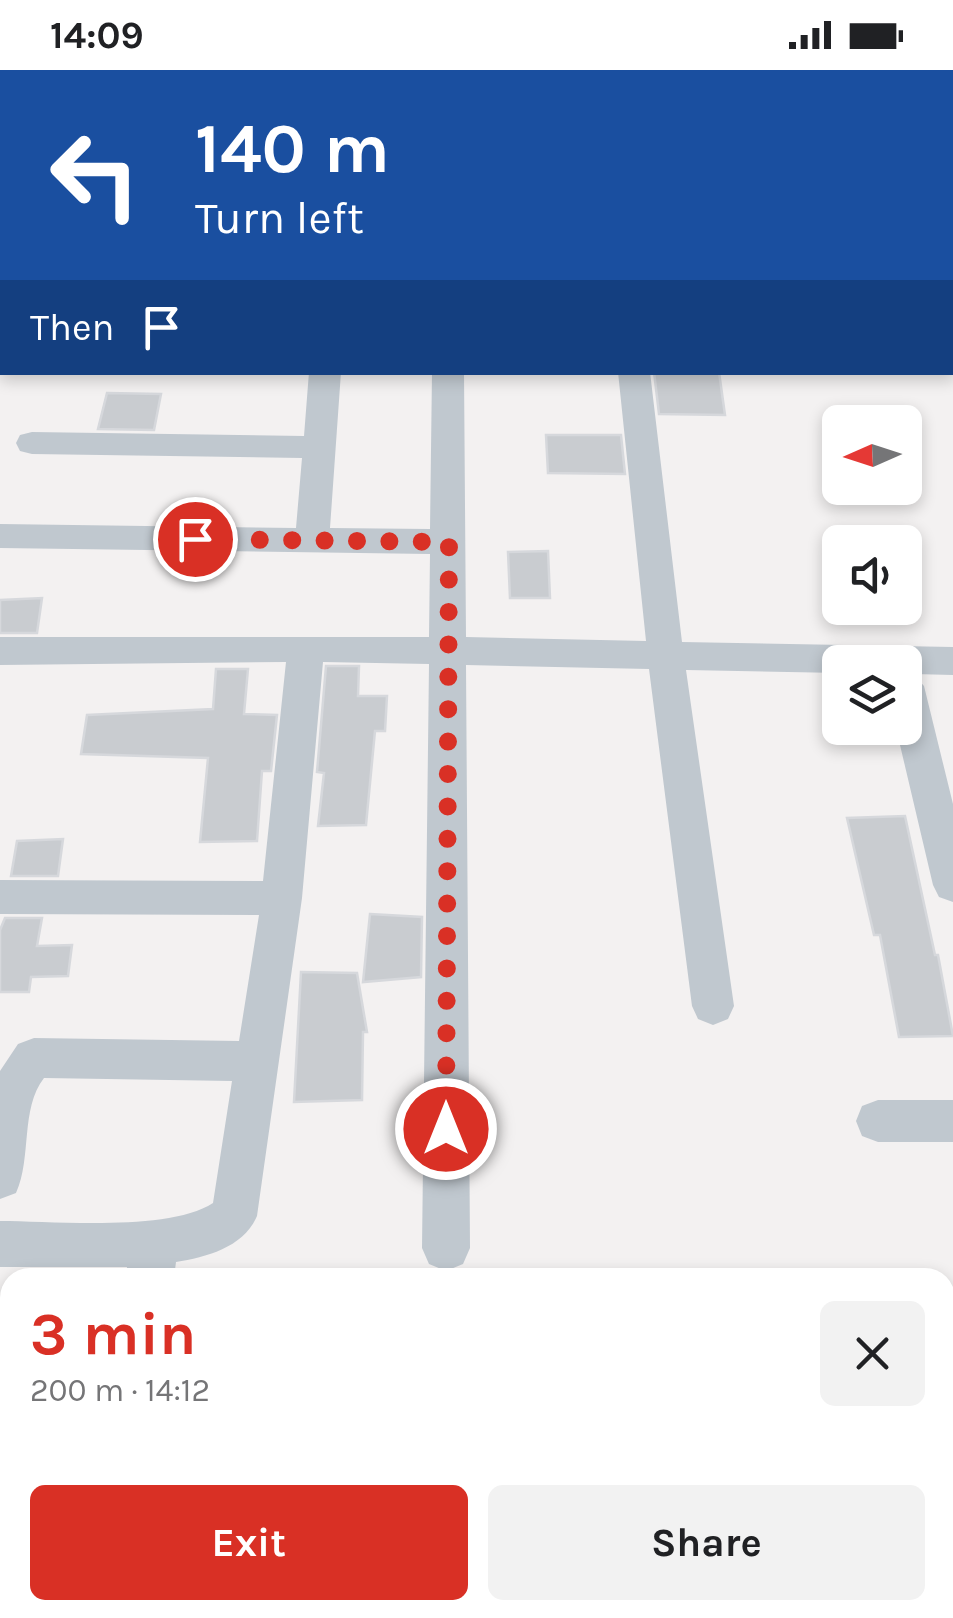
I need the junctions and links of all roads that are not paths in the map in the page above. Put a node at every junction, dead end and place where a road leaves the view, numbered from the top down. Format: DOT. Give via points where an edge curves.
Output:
graph roads {
  1 [pos="325,375"];
  2 [pos="448,375"];
  3 [pos="634,375"];
  4 [pos="32,443"];
  5 [pos="320,447"];
  6 [pos="0,536"];
  7 [pos="312,540"];
  8 [pos="449,542"];
  9 [pos="306,648"];
  10 [pos="0,651"];
  11 [pos="449,652"];
  12 [pos="666,658"];
  13 [pos="953,661"];
  14 [pos="822,666"];
  15 [pos="922,666"];
  16 [pos="919,745"];
  17 [pos="953,885"];
  18 [pos="0,897"];
  19 [pos="282,898"];
  20 [pos="713,1006"];
  21 [pos="259,1062"];
  22 [pos="6,1103"];
  23 [pos="953,1120"];
  24 [pos="878,1121"];
  25 [pos="0,1177"];
  26 [pos="0,1244"];
  27 [pos="446,1248"];
  28 [pos="152,1260"];
  1 -- 5 [label="street"];
  2 -- 8 [label="street"];
  3 -- 12 [label="street"];
  4 -- 5 [label="street"];
  5 -- 7 [label="street"];
  6 -- 7 [label="street"];
  7 -- 8 [label="street"];
  8 -- 11 [label="street"];
  9 -- 10 [label="street"];
  9 -- 11 [label="street"];
  9 -- 19 [label="street"];
  11 -- 12 [label="street"];
  11 -- 27 [label="street"];
  12 -- 14 [label="street"];
  12 -- 20 [label="street"];
  13 -- 15 [label="street"];
  16 -- 17 [label="street"];
  18 -- 19 [label="street"];
  19 -- 21 [label="street"];
  21 -- 22 [label="street" via="34,1058 22,1067"];
  21 -- 28 [label="street" via="234,1216 224,1228"];
  22 -- 25 [label="street"];
  23 -- 24 [label="street"];
  26 -- 28 [label="street"];
}
